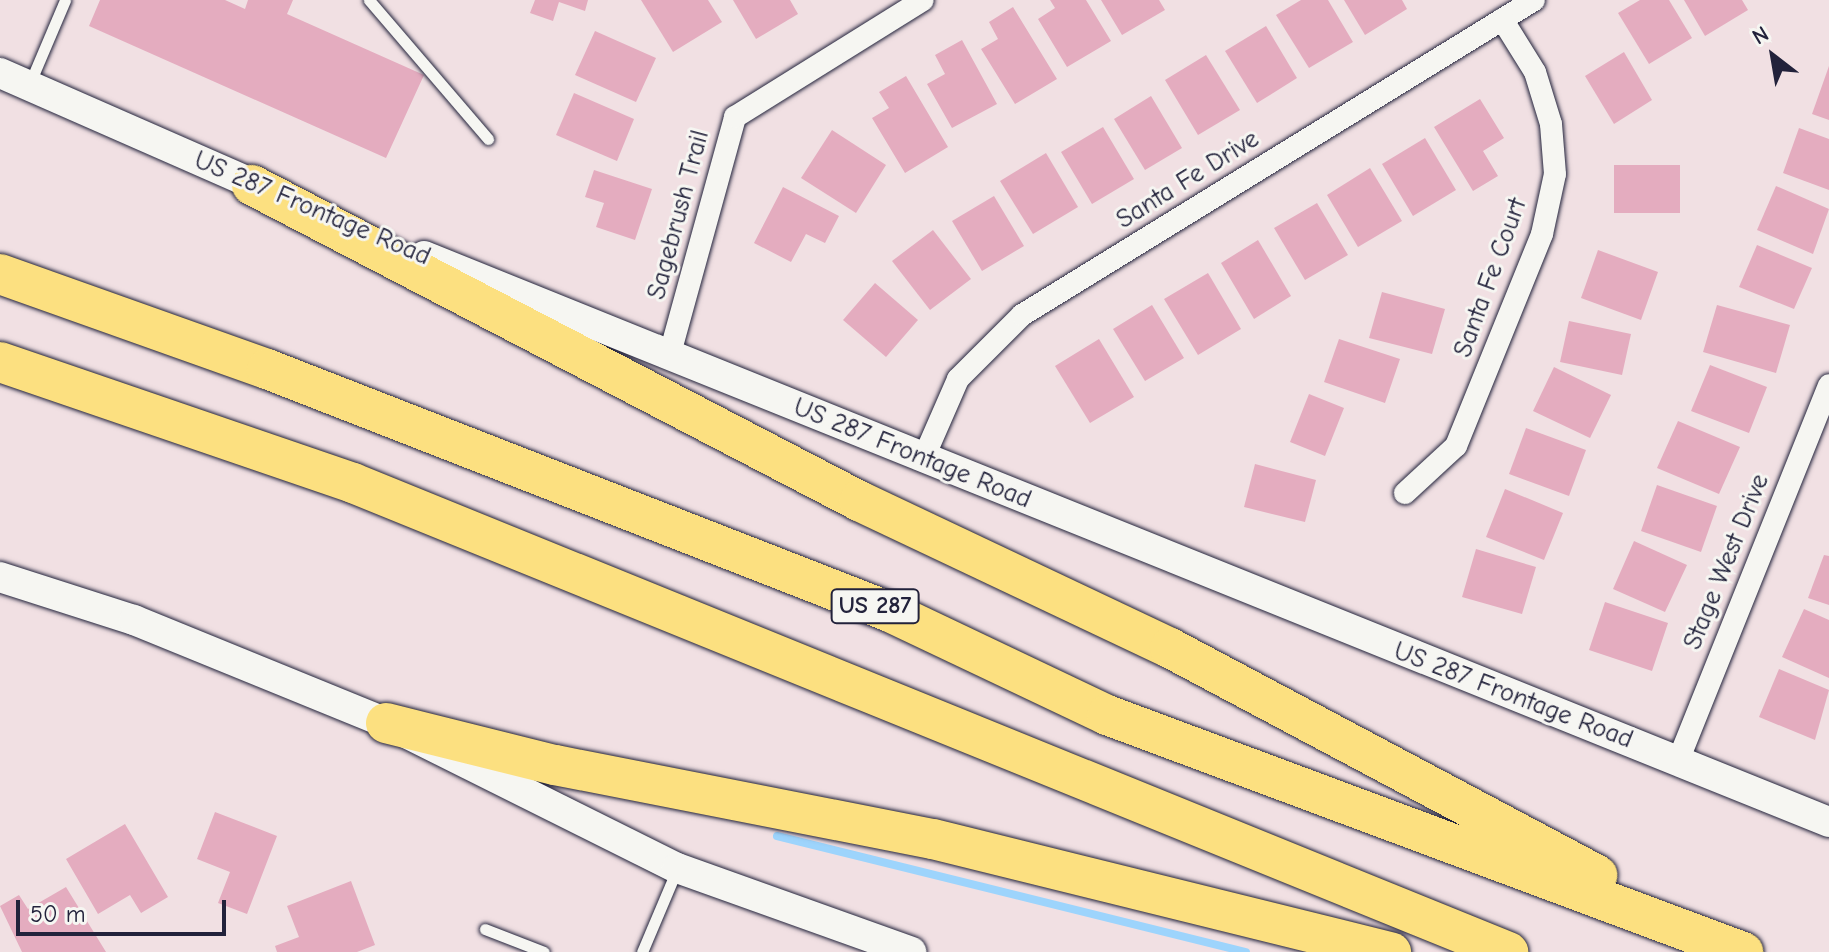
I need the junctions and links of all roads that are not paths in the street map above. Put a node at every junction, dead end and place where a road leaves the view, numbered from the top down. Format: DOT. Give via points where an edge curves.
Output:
graph roads {
  1 [pos="65,0"];
  2 [pos="369,0"];
  3 [pos="923,0"];
  4 [pos="1534,0"];
  5 [pos="1502,19"];
  6 [pos="0,73"];
  7 [pos="29,86"];
  8 [pos="488,139"];
  9 [pos="252,185"];
  10 [pos="0,274"];
  11 [pos="669,357"];
  12 [pos="0,362"];
  13 [pos="1829,385"];
  14 [pos="924,457"];
  15 [pos="1405,493"];
  16 [pos="0,577"];
  17 [pos="386,723"];
  18 [pos="1678,761"];
  19 [pos="1829,822"];
  20 [pos="677,868"];
  21 [pos="485,929"];
  22 [pos="544,952"];
  23 [pos="642,952"];
  24 [pos="911,952"];
  25 [pos="1391,952"];
  26 [pos="1508,952"];
  27 [pos="1744,952"];
  1 -- 7 [label="lane"];
  2 -- 8 [label="lane"];
  3 -- 11 [label="street, Sagebrush Trail" via="735,117"];
  4 -- 5 [label="street, Santa Fe Drive"];
  5 -- 14 [label="street, Santa Fe Drive" via="1022,315 958,379"];
  5 -- 15 [label="street, Santa Fe Court" via="1535,72 1551,124 1555,174 1542,234 1456,446"];
  6 -- 7 [label="main road, US 287 Frontage Road"];
  7 -- 9 [label="main road, US 287 Frontage Road"];
  9 -- 11 [label="main road, US 287 Frontage Road"];
  9 -- 27 [label="highway" via="859,501 1170,648"];
  10 -- 27 [label="highway, US 287" via="267,369 877,607 1107,715"];
  11 -- 14 [label="main road, US 287 Frontage Road"];
  12 -- 26 [label="highway" via="353,483"];
  13 -- 18 [label="street, Stage West Drive"];
  14 -- 18 [label="main road, US 287 Frontage Road"];
  16 -- 17 [label="main road" via="134,620"];
  17 -- 20 [label="main road"];
  17 -- 25 [label="highway" via="555,765 933,839"];
  18 -- 19 [label="main road, US 287 Frontage Road"];
  20 -- 23 [label="lane"];
  20 -- 24 [label="main road"];
  21 -- 22 [label="lane"];
}
